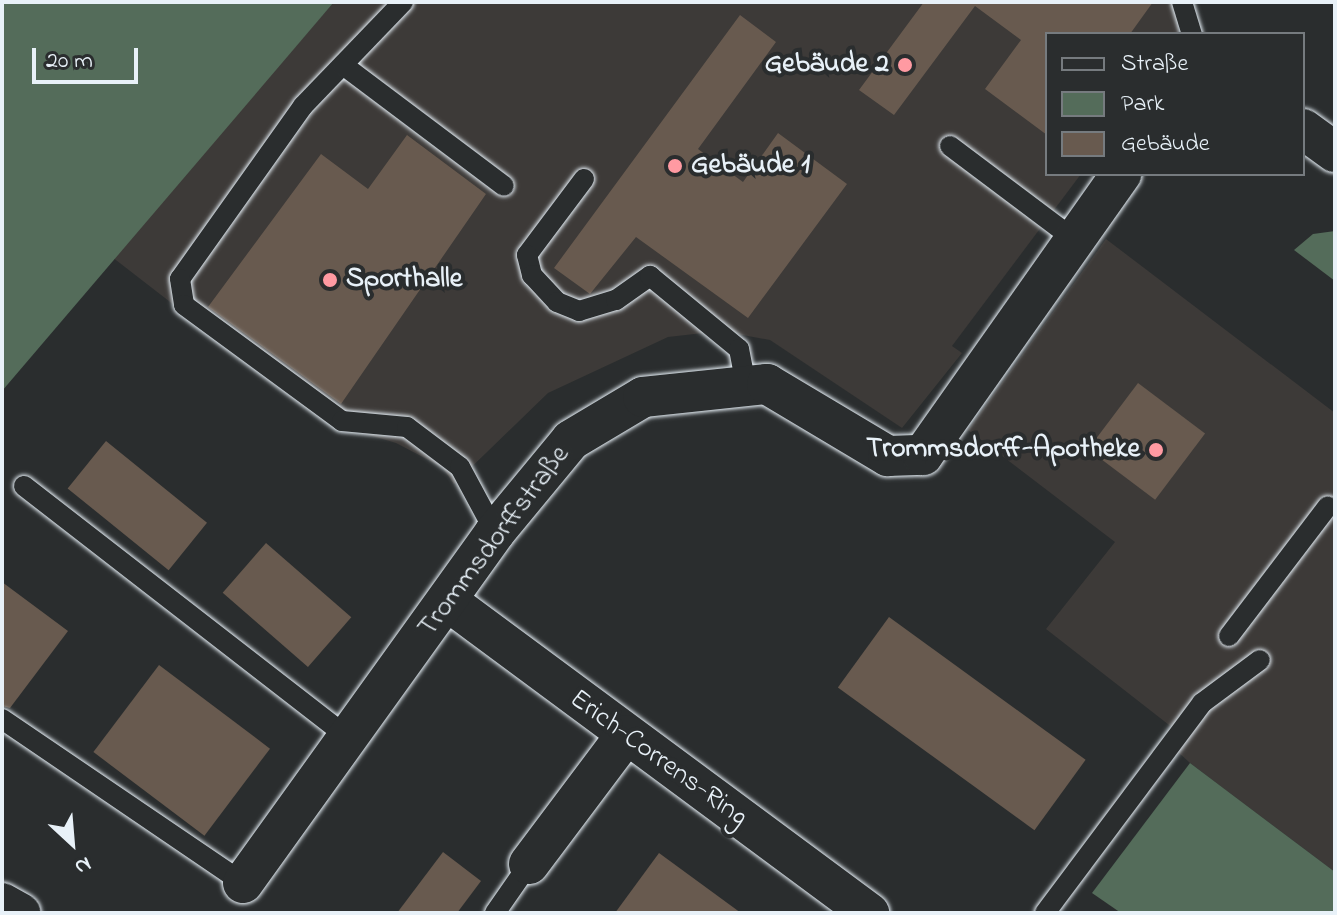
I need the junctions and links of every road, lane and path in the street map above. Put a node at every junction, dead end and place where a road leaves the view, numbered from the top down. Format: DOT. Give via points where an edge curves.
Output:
graph roads {
  1 [pos="403,2"];
  2 [pos="1182,2"];
  3 [pos="1191,32"];
  4 [pos="343,65"];
  5 [pos="1305,130"];
  6 [pos="950,146"];
  7 [pos="1335,152"];
  8 [pos="1120,176"];
  9 [pos="584,179"];
  10 [pos="504,186"];
  11 [pos="1075,240"];
  12 [pos="746,385"];
  13 [pos="24,486"];
  14 [pos="1328,506"];
  15 [pos="495,532"];
  16 [pos="449,602"];
  17 [pos="1229,636"];
  18 [pos="1260,660"];
  19 [pos="2,719"];
  20 [pos="626,735"];
  21 [pos="349,738"];
  22 [pos="529,864"];
  23 [pos="243,883"];
  24 [pos="2,903"];
  25 [pos="20,913"];
  26 [pos="495,913"];
  27 [pos="869,913"];
  28 [pos="1045,913"];
  1 -- 4 [label="lane"];
  2 -- 3 [label="lane"];
  4 -- 10 [label="lane"];
  4 -- 15 [label="lane" via="303,106 180,279 184,305 342,421 407,427 460,467"];
  5 -- 7 [label="street"];
  6 -- 11 [label="lane"];
  8 -- 11 [label="street, Trommsdorffstraße"];
  9 -- 12 [label="lane" via="527,255 532,275 557,302 579,311 616,300 650,276 739,349"];
  11 -- 12 [label="street, Trommsdorffstraße" via="923,455 888,456 767,384"];
  12 -- 15 [label="street, Trommsdorffstraße" via="684,387 607,415 556,454"];
  13 -- 21 [label="lane"];
  14 -- 17 [label="lane"];
  15 -- 16 [label="street, Trommsdorffstraße"];
  16 -- 20 [label="street, Erich-Correns-Ring"];
  16 -- 21 [label="street, Trommsdorffstraße"];
  18 -- 28 [label="lane" via="1202,703"];
  19 -- 23 [label="lane"];
  20 -- 22 [label="street"];
  20 -- 27 [label="street, Erich-Correns-Ring"];
  21 -- 23 [label="street, Trommsdorffstraße"];
  22 -- 26 [label="lane"];
  24 -- 25 [label="street"];
}
